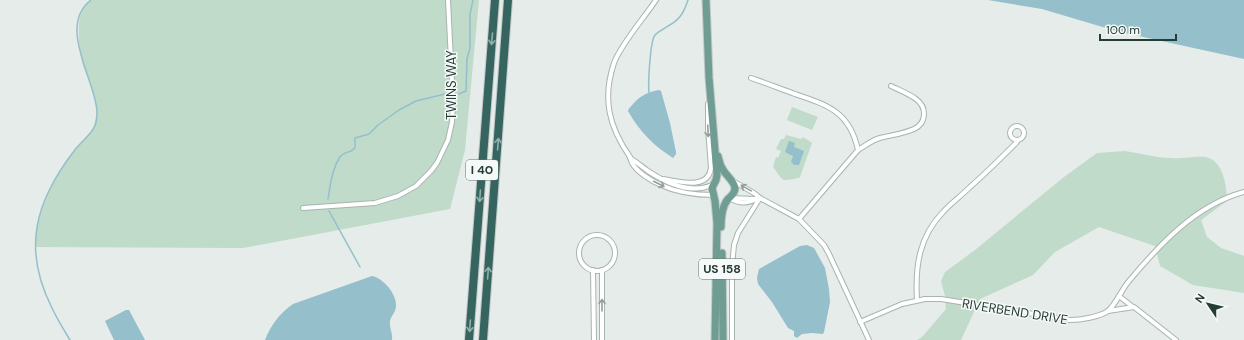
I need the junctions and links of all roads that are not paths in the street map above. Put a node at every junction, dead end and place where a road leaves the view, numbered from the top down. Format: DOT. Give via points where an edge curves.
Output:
graph roads {
  1 [pos="448,0"];
  2 [pos="495,0"];
  3 [pos="508,0"];
  4 [pos="656,0"];
  5 [pos="706,0"];
  6 [pos="708,78"];
  7 [pos="752,78"];
  8 [pos="891,86"];
  9 [pos="1018,140"];
  10 [pos="715,145"];
  11 [pos="858,150"];
  12 [pos="630,158"];
  13 [pos="663,179"];
  14 [pos="729,179"];
  15 [pos="714,182"];
  16 [pos="1244,192"];
  17 [pos="714,196"];
  18 [pos="760,198"];
  19 [pos="729,199"];
  20 [pos="302,208"];
  21 [pos="798,219"];
  22 [pos="593,270"];
  23 [pos="602,270"];
  24 [pos="1119,296"];
  25 [pos="917,300"];
  26 [pos="1134,307"];
  27 [pos="1108,311"];
  28 [pos="860,322"];
  29 [pos="469,340"];
  30 [pos="483,340"];
  31 [pos="594,340"];
  32 [pos="602,340"];
  33 [pos="715,340"];
  34 [pos="723,340"];
  35 [pos="732,340"];
  36 [pos="869,340"];
  37 [pos="1176,340"];
  1 -- 20 [label="street, TWINS WAY" via="452,122 448,140 437,163 416,186 398,196 375,203"];
  2 -- 29 [label="highway, I 40, one-way"];
  30 -- 3 [label="highway, I 40, one-way"];
  4 -- 12 [label="street" via="626,42 615,61 609,81 608,106 614,131"];
  5 -- 6 [label="main road"];
  6 -- 10 [label="main road"];
  6 -- 13 [label="street, one-way" via="710,175 704,181 695,183"];
  7 -- 11 [label="street" via="824,103 836,111 852,131"];
  8 -- 11 [label="street" via="918,101 923,109 923,122 912,130 880,138"];
  9 -- 25 [label="street" via="943,211 930,229 918,262"];
  10 -- 14 [label="main road" via="721,167"];
  10 -- 15 [label="main road"];
  11 -- 21 [label="street"];
  12 -- 13 [label="street"];
  12 -- 17 [label="street, one-way" via="644,175 662,185 690,194"];
  13 -- 15 [label="street" via="687,187 702,188"];
  14 -- 15 [label="main road" via="722,177"];
  18 -- 14 [label="street, one-way"];
  14 -- 19 [label="main road" via="735,190"];
  15 -- 17 [label="main road"];
  16 -- 24 [label="street" via="1215,203 1169,238 1146,260"];
  17 -- 19 [label="main road" via="719,200"];
  17 -- 33 [label="main road, US 158" via="717,248"];
  18 -- 19 [label="street"];
  18 -- 21 [label="street"];
  18 -- 35 [label="street" via="738,233 734,245"];
  19 -- 34 [label="main road, US 158" via="723,209 721,225"];
  21 -- 28 [label="street" via="830,254"];
  22 -- 23 [label="street"];
  22 -- 23 [label="street" via="582,263 579,251 585,240 597,235 609,240 615,251 612,263"];
  22 -- 31 [label="street"];
  32 -- 23 [label="street, one-way"];
  24 -- 26 [label="street"];
  24 -- 27 [label="street"];
  25 -- 27 [label="street, RIVERBEND DRIVE" via="941,299 1070,320 1083,319"];
  25 -- 28 [label="street, RIVERBEND DRIVE" via="890,308"];
  26 -- 27 [label="street, RIVERBEND DRIVE"];
  26 -- 37 [label="street"];
  28 -- 36 [label="street"];
}
